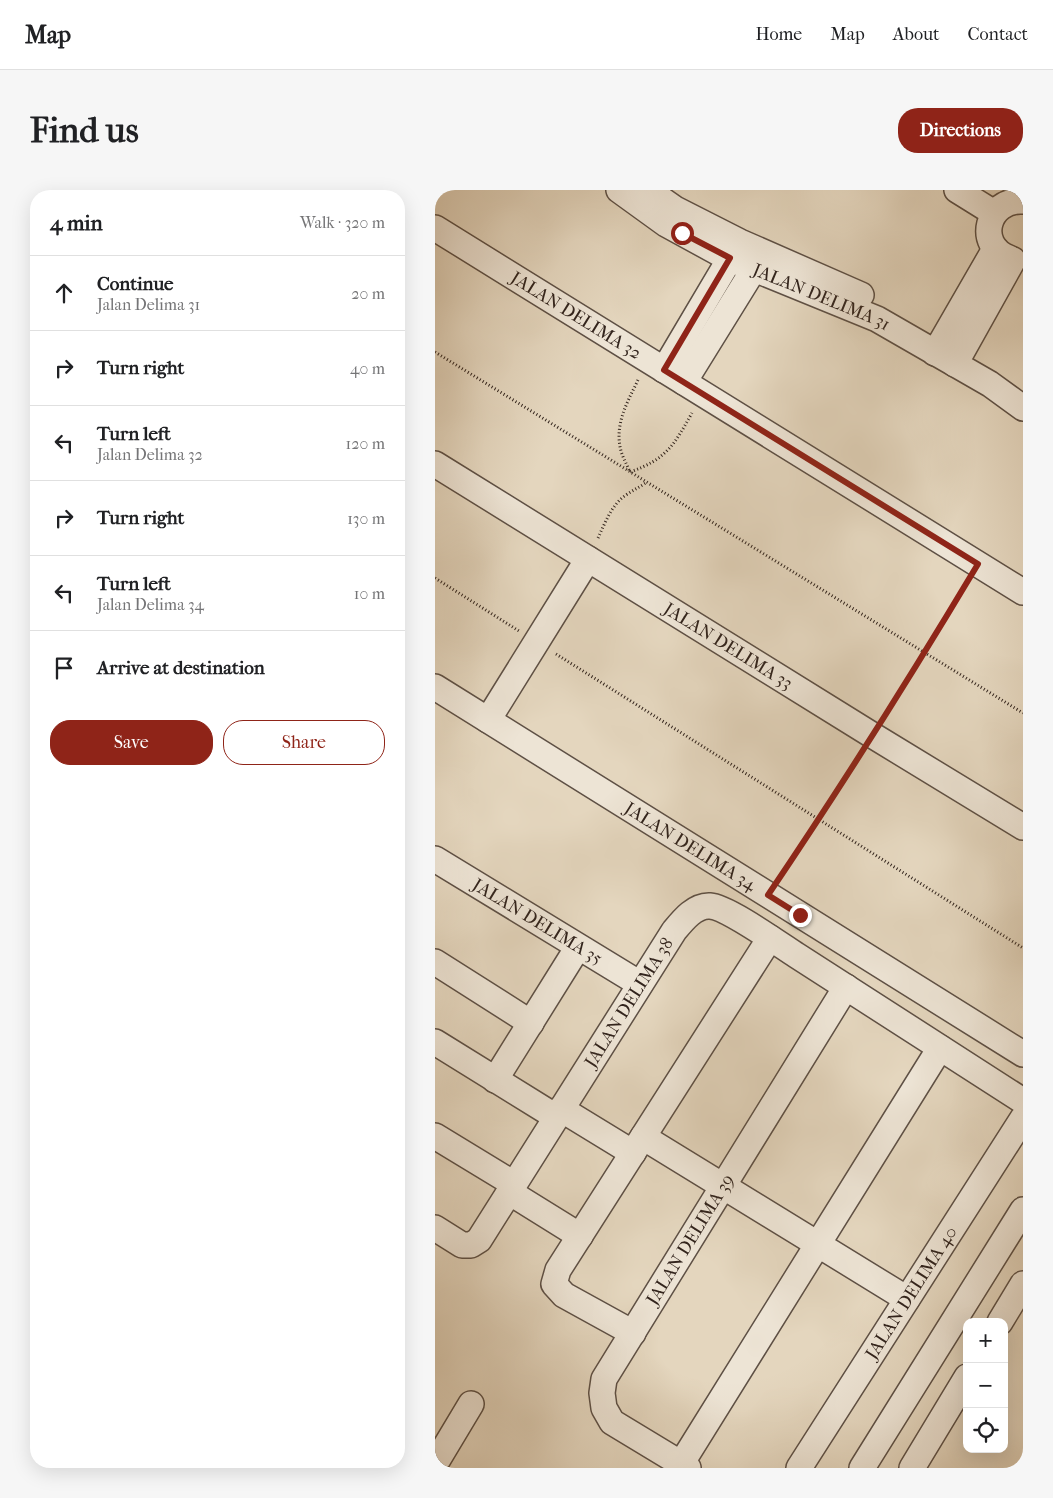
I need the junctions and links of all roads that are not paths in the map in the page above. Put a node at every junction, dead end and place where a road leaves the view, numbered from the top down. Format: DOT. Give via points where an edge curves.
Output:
graph roads {
  1 [pos="619,190"];
  2 [pos="648,190"];
  3 [pos="957,190"];
  4 [pos="1023,202"];
  5 [pos="994,214"];
  6 [pos="435,228"];
  7 [pos="735,250"];
  8 [pos="1010,256"];
  9 [pos="759,260"];
  10 [pos="949,351"];
  11 [pos="675,376"];
  12 [pos="1023,387"];
  13 [pos="1023,408"];
  14 [pos="435,464"];
  15 [pos="589,559"];
  16 [pos="1023,592"];
  17 [pos="435,687"];
  18 [pos="488,720"];
  19 [pos="1023,827"];
  20 [pos="435,859"];
  21 [pos="770,938"];
  22 [pos="578,947"];
  23 [pos="435,962"];
  24 [pos="640,984"];
  25 [pos="846,988"];
  26 [pos="531,1023"];
  27 [pos="435,1042"];
  28 [pos="940,1048"];
  29 [pos="1023,1054"];
  30 [pos="495,1080"];
  31 [pos="1023,1101"];
  32 [pos="559,1113"];
  33 [pos="1023,1118"];
  34 [pos="435,1136"];
  35 [pos="638,1145"];
  36 [pos="723,1186"];
  37 [pos="511,1188"];
  38 [pos="1023,1210"];
  39 [pos="435,1228"];
  40 [pos="580,1236"];
  41 [pos="817,1244"];
  42 [pos="1023,1284"];
  43 [pos="907,1299"];
  44 [pos="1002,1318"];
  45 [pos="633,1333"];
  46 [pos="963,1384"];
  47 [pos="471,1404"];
  48 [pos="442,1462"];
  49 [pos="684,1466"];
  50 [pos="799,1468"];
  51 [pos="862,1468"];
  52 [pos="911,1468"];
  1 -- 7 [label="street, JALAN DELIMA 31" via="666,224"];
  2 -- 7 [label="street, JALAN DELIMA 31"];
  3 -- 5 [label="street"];
  4 -- 5 [label="street" via="1008,203"];
  5 -- 8 [label="street" via="990,222 991,242"];
  6 -- 11 [label="street, JALAN DELIMA 32"];
  7 -- 9 [label="street, JALAN DELIMA 31"];
  7 -- 11 [label="street"];
  8 -- 10 [label="street"];
  9 -- 10 [label="street, JALAN DELIMA 31" via="891,308"];
  9 -- 11 [label="street"];
  10 -- 12 [label="street, JALAN DELIMA 31" via="1006,374"];
  10 -- 13 [label="street, JALAN DELIMA 31"];
  11 -- 16 [label="street, JALAN DELIMA 32"];
  14 -- 15 [label="street, JALAN DELIMA 33"];
  15 -- 18 [label="street"];
  15 -- 19 [label="street, JALAN DELIMA 33"];
  17 -- 18 [label="street, JALAN DELIMA 34"];
  18 -- 29 [label="street, JALAN DELIMA 34"];
  20 -- 22 [label="street, JALAN DELIMA 35"];
  21 -- 24 [label="street, JALAN DELIMA 38" via="724,910 709,906 695,909 674,931"];
  21 -- 25 [label="street, JALAN DELIMA 38"];
  21 -- 35 [label="street"];
  22 -- 24 [label="street, JALAN DELIMA 35"];
  22 -- 26 [label="street"];
  23 -- 26 [label="street"];
  24 -- 32 [label="street, JALAN DELIMA 38"];
  25 -- 28 [label="street, JALAN DELIMA 38"];
  25 -- 36 [label="street, JALAN DELIMA 39"];
  26 -- 30 [label="street"];
  27 -- 30 [label="street"];
  28 -- 31 [label="street, JALAN DELIMA 38"];
  28 -- 41 [label="street"];
  30 -- 32 [label="street"];
  32 -- 35 [label="street"];
  32 -- 37 [label="street, JALAN DELIMA 38"];
  33 -- 43 [label="street, JALAN DELIMA 40"];
  34 -- 37 [label="street"];
  35 -- 36 [label="street"];
  35 -- 40 [label="street"];
  36 -- 41 [label="street"];
  36 -- 45 [label="street, JALAN DELIMA 39"];
  37 -- 39 [label="street, JALAN DELIMA 38" via="479,1240 471,1245 462,1244"];
  37 -- 40 [label="street"];
  38 -- 51 [label="street"];
  40 -- 45 [label="street" via="558,1270 554,1284 564,1295"];
  41 -- 43 [label="street"];
  41 -- 49 [label="street"];
  42 -- 44 [label="street"];
  43 -- 50 [label="street, JALAN DELIMA 40"];
  45 -- 49 [label="street, JALAN DELIMA 39" via="604,1379 604,1408 612,1422"];
  46 -- 52 [label="street"];
  47 -- 48 [label="street"];
}
